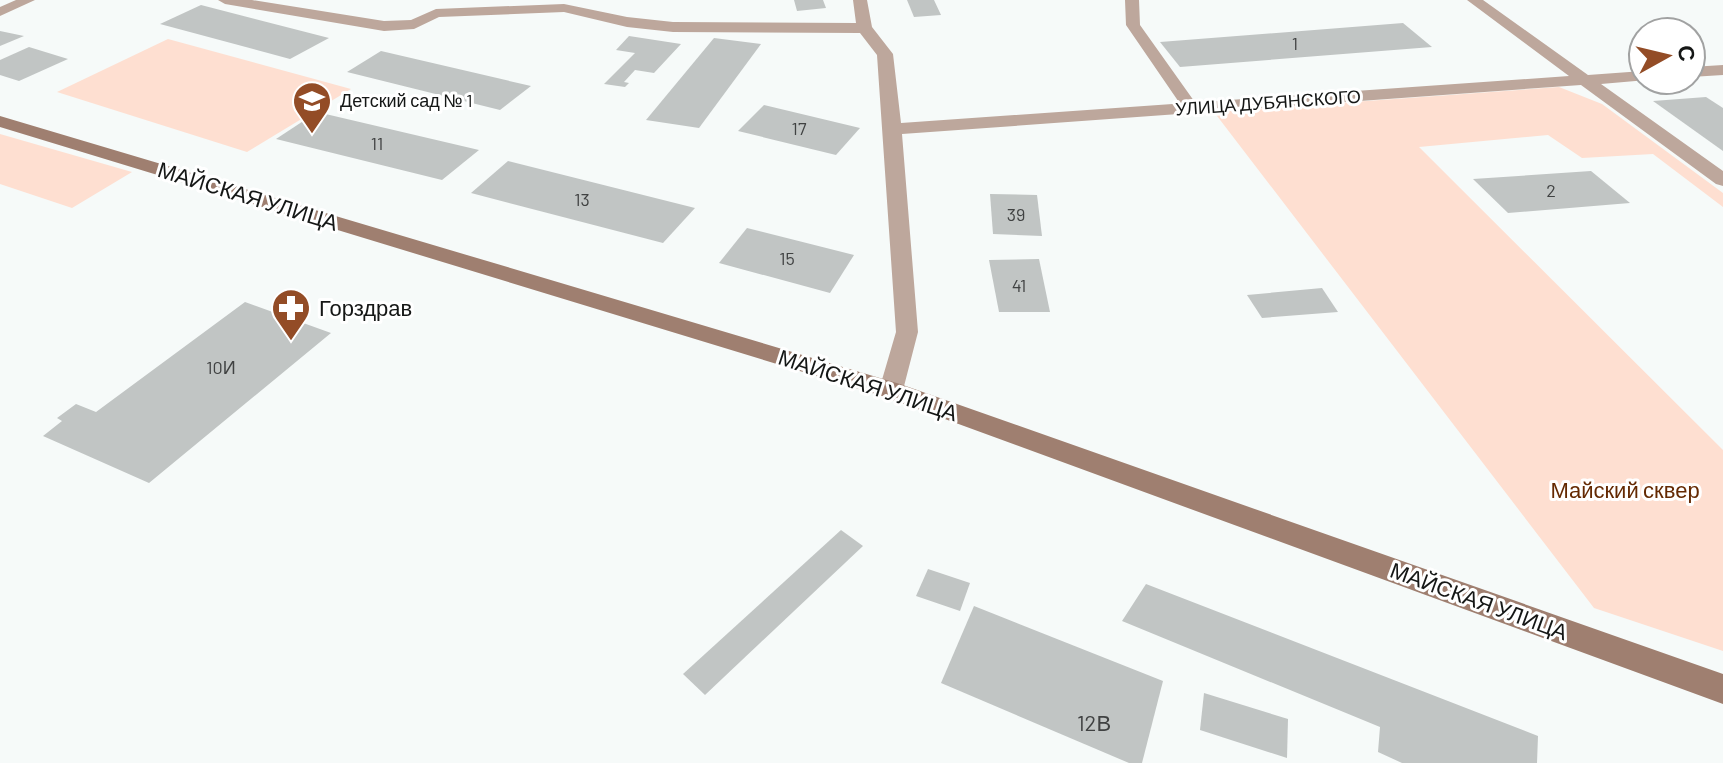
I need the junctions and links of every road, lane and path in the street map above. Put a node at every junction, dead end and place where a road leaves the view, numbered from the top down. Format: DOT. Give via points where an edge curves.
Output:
graph roads {
  1 [pos="28,0"];
  2 [pos="225,0"];
  3 [pos="860,0"];
  4 [pos="1132,0"];
  5 [pos="1474,0"];
  6 [pos="438,6"];
  7 [pos="0,12"];
  8 [pos="864,28"];
  9 [pos="1627,77"];
  10 [pos="1584,80"];
  11 [pos="1191,108"];
  12 [pos="0,121"];
  13 [pos="893,129"];
  14 [pos="1723,180"];
  15 [pos="891,390"];
  16 [pos="1723,689"];
  1 -- 7 [label="street"];
  2 -- 6 [label="street" via="384,26 414,24"];
  3 -- 8 [label="street"];
  4 -- 11 [label="lane" via="1133,25"];
  5 -- 10 [label="street"];
  6 -- 8 [label="street" via="564,8 673,27"];
  8 -- 13 [label="street" via="885,54"];
  9 -- 10 [label="street, УЛИЦА ДУБЯНСКОГО"];
  10 -- 11 [label="street, УЛИЦА ДУБЯНСКОГО"];
  10 -- 14 [label="street"];
  11 -- 13 [label="street, УЛИЦА ДУБЯНСКОГО"];
  12 -- 15 [label="street, МАЙСКАЯ УЛИЦА"];
  13 -- 15 [label="street" via="907,332"];
  15 -- 16 [label="street, МАЙСКАЯ УЛИЦА"];
}
